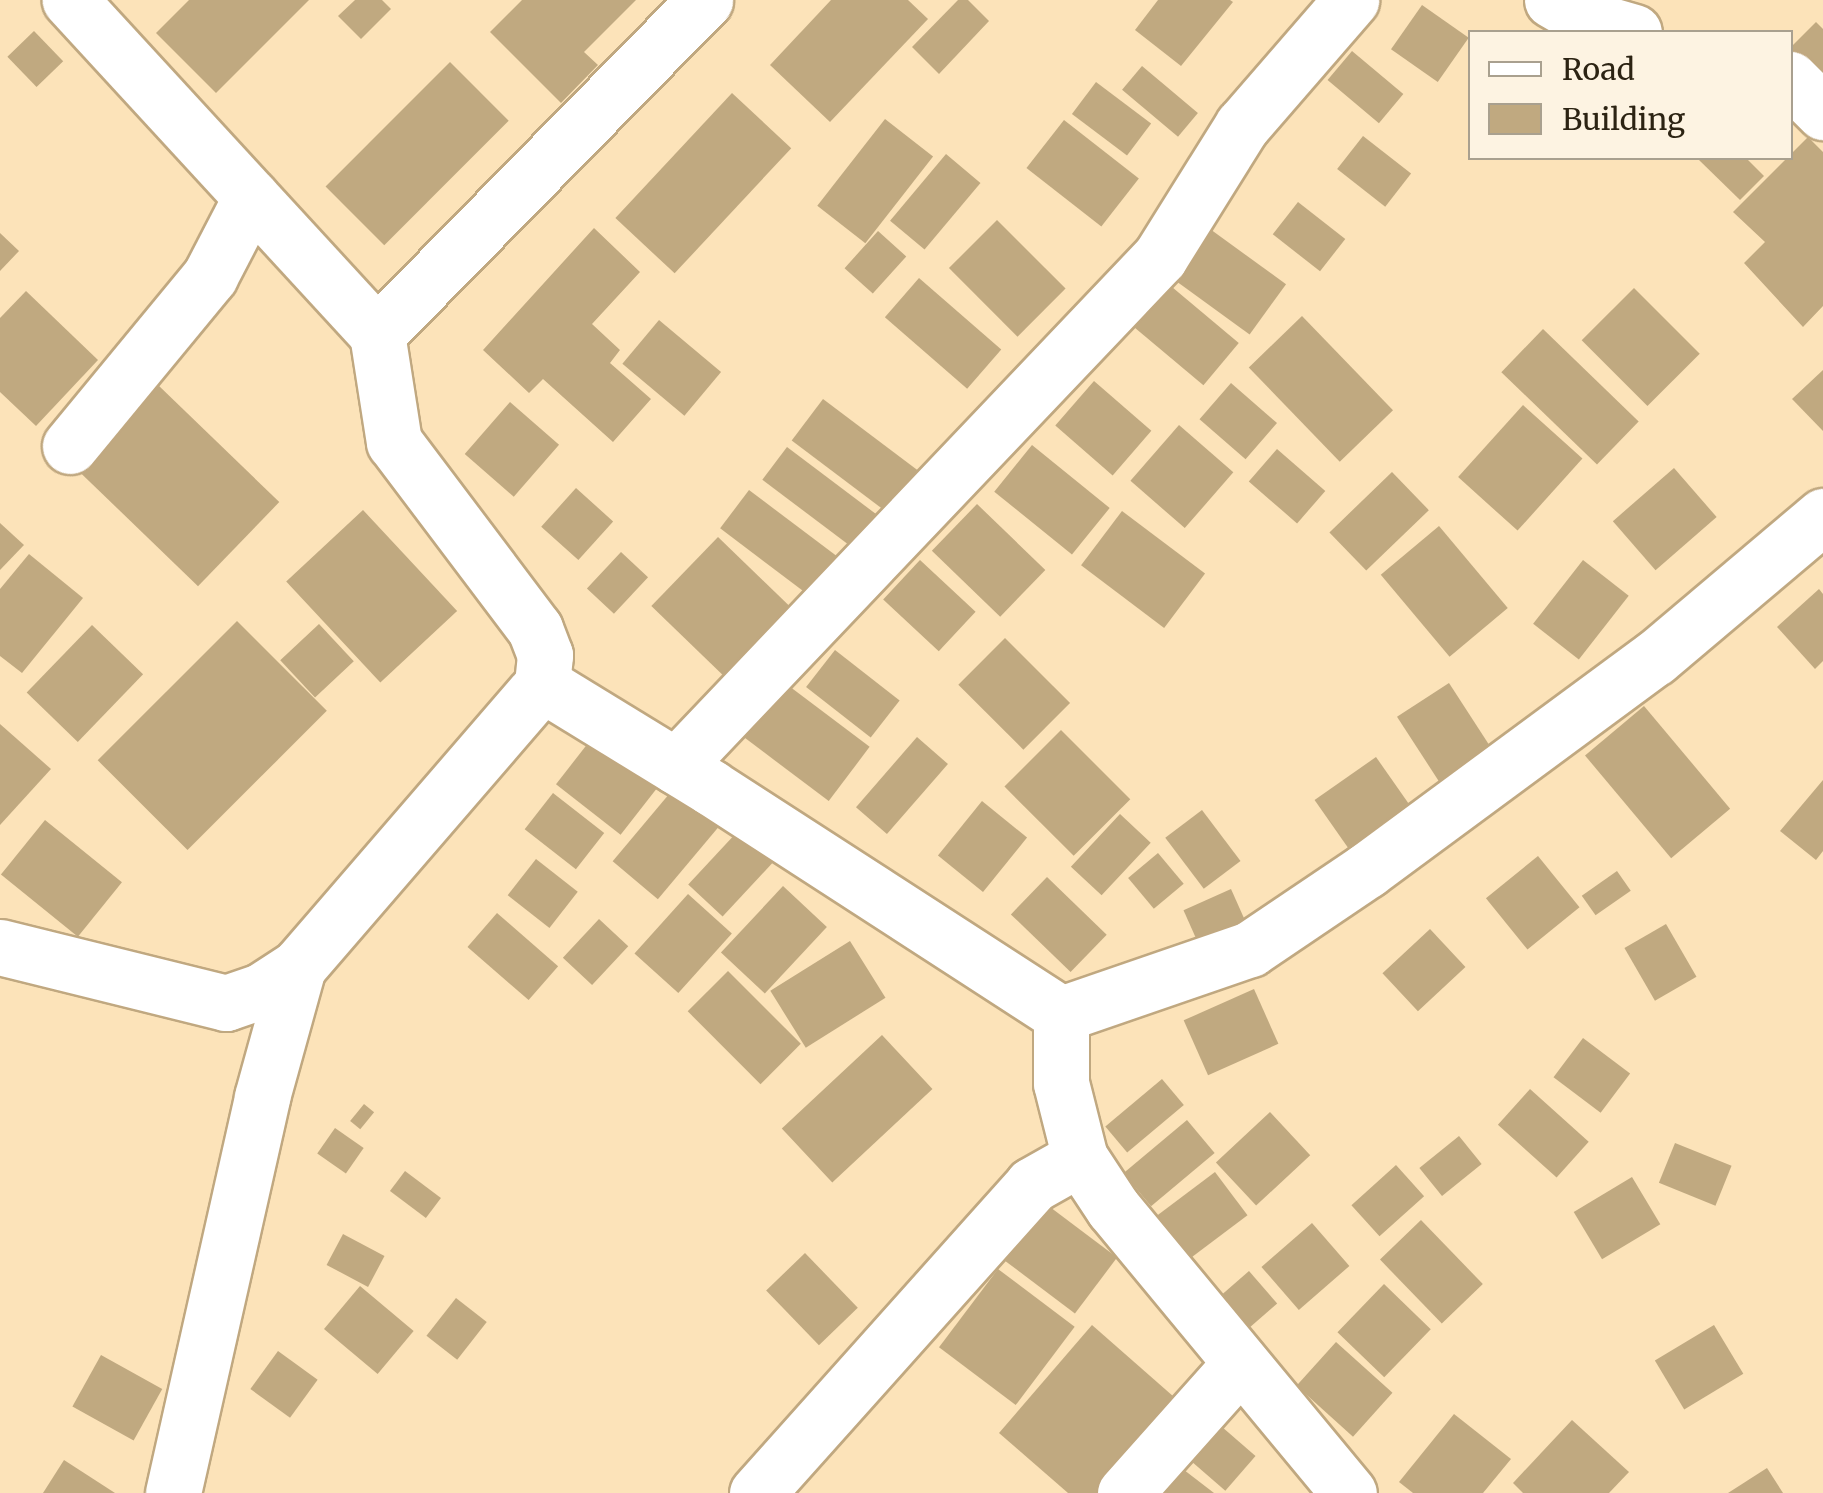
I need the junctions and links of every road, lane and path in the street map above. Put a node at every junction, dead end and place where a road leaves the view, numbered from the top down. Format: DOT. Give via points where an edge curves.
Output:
graph roads {
  1 [pos="706,0"];
  2 [pos="1351,0"];
  3 [pos="1552,0"];
  4 [pos="74,1"];
  5 [pos="1627,30"];
  6 [pos="1793,82"];
  7 [pos="1823,112"];
  8 [pos="251,196"];
  9 [pos="377,334"];
  10 [pos="70,446"];
  11 [pos="1823,516"];
  12 [pos="542,684"];
  13 [pos="676,766"];
  14 [pos="0,947"];
  15 [pos="298,967"];
  16 [pos="1061,1014"];
  17 [pos="1080,1158"];
  18 [pos="1242,1363"];
  19 [pos="173,1493"];
  20 [pos="757,1493"];
  21 [pos="1125,1493"];
  22 [pos="1349,1493"];
  1 -- 9 [label="street"];
  2 -- 13 [label="street" via="1242,126 1160,257"];
  3 -- 5 [label="street"];
  4 -- 8 [label="street"];
  6 -- 7 [label="street"];
  8 -- 9 [label="street"];
  8 -- 10 [label="street" via="210,276"];
  9 -- 12 [label="street" via="394,442 535,629 546,655"];
  11 -- 16 [label="street" via="1655,658 1250,949"];
  12 -- 13 [label="street"];
  12 -- 15 [label="street"];
  13 -- 16 [label="street"];
  14 -- 15 [label="street" via="226,1004"];
  15 -- 19 [label="street" via="262,1096"];
  16 -- 17 [label="street" via="1061,1083"];
  17 -- 18 [label="street" via="1112,1208"];
  17 -- 20 [label="street" via="1032,1185"];
  18 -- 21 [label="street"];
  18 -- 22 [label="street"];
}
